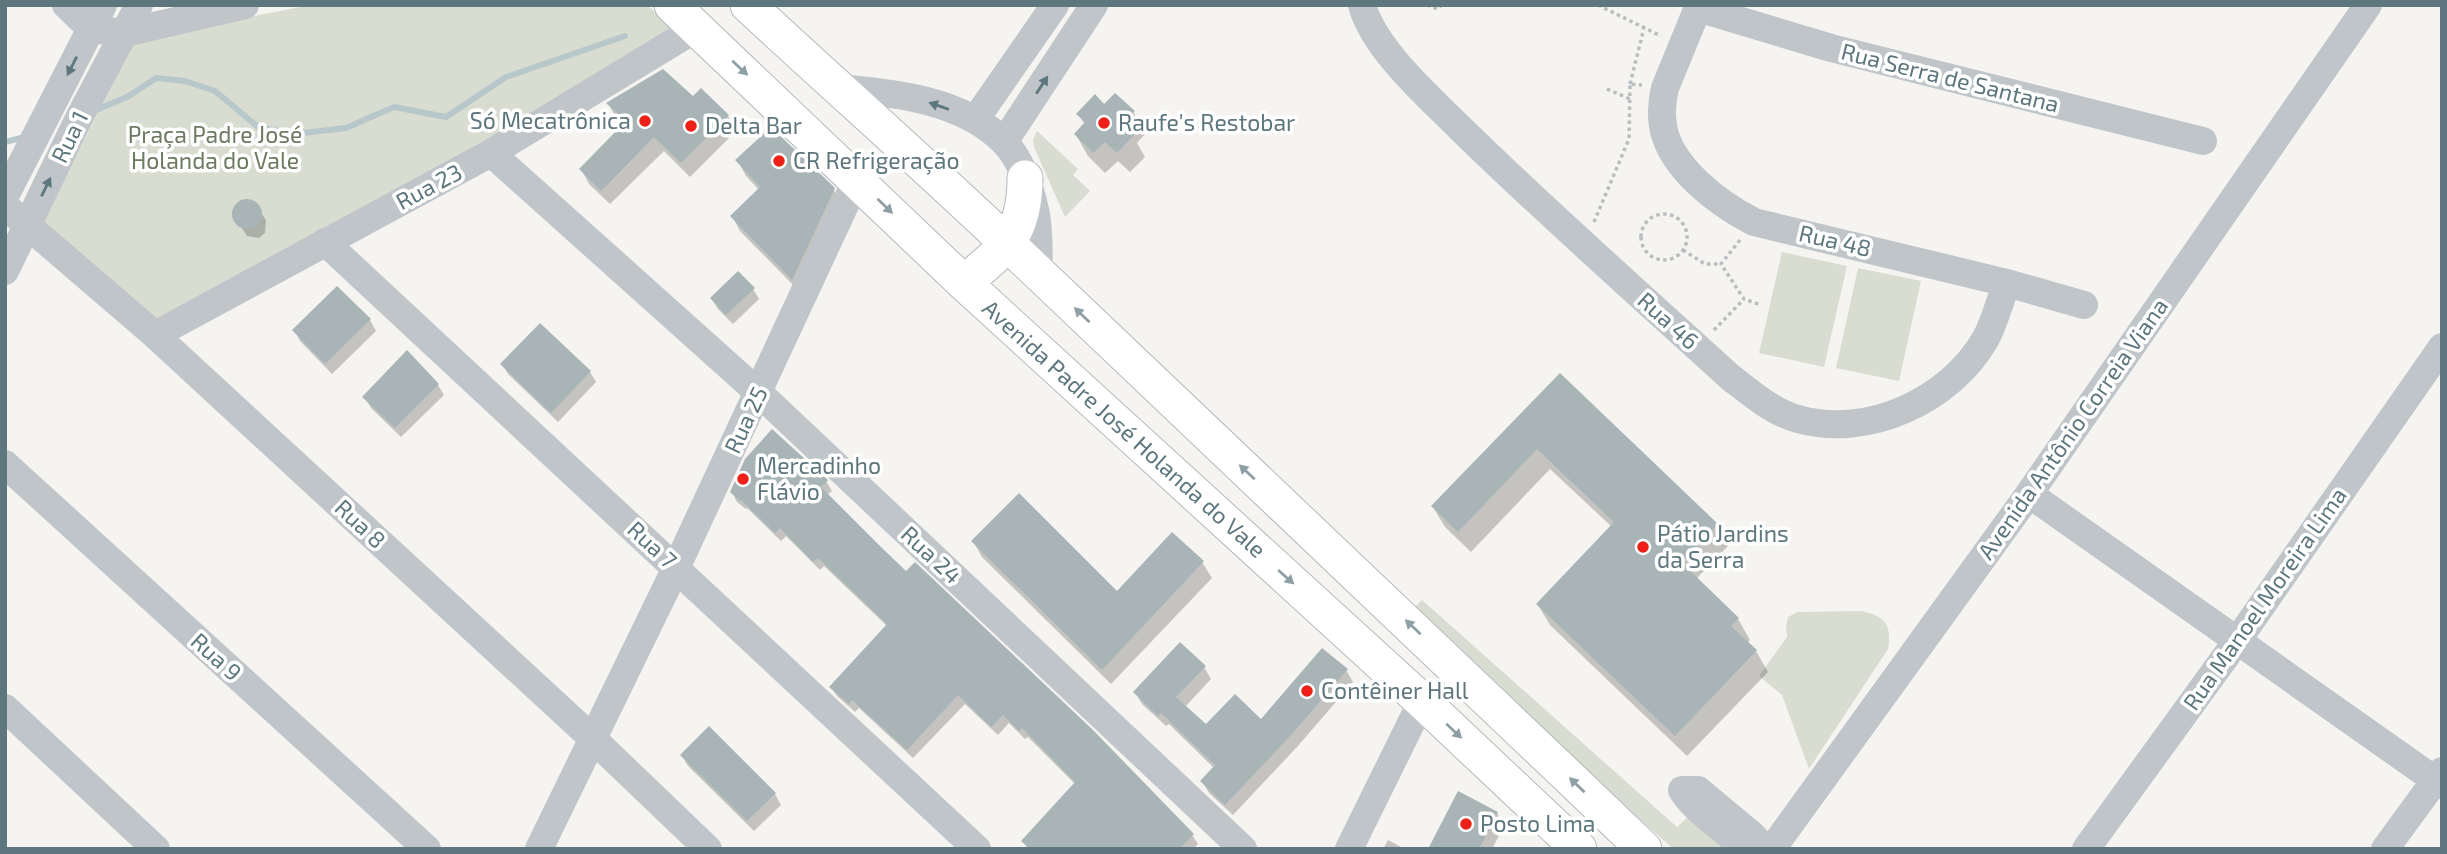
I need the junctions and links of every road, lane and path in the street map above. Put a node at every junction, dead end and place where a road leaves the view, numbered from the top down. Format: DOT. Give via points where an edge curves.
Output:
graph roads {
  1 [pos="65,5"];
  2 [pos="139,5"];
  3 [pos="246,5"];
  4 [pos="748,5"];
  5 [pos="1055,5"];
  6 [pos="1094,5"];
  7 [pos="1362,5"];
  8 [pos="1427,5"];
  9 [pos="1441,5"];
  10 [pos="1598,5"];
  11 [pos="2368,5"];
  12 [pos="1698,7"];
  13 [pos="684,16"];
  14 [pos="97,17"];
  15 [pos="1644,28"];
  16 [pos="124,33"];
  17 [pos="1681,47"];
  18 [pos="1630,84"];
  19 [pos="837,88"];
  20 [pos="1665,88"];
  21 [pos="1607,89"];
  22 [pos="1630,99"];
  23 [pos="975,120"];
  24 [pos="2203,141"];
  25 [pos="1004,142"];
  26 [pos="491,153"];
  27 [pos="1025,178"];
  28 [pos="857,179"];
  29 [pos="5,196"];
  30 [pos="5,206"];
  31 [pos="1754,222"];
  32 [pos="27,226"];
  33 [pos="325,242"];
  34 [pos="1007,243"];
  35 [pos="1585,246"];
  36 [pos="1683,250"];
  37 [pos="1721,264"];
  38 [pos="5,271"];
  39 [pos="1039,274"];
  40 [pos="964,283"];
  41 [pos="2007,283"];
  42 [pos="1744,299"];
  43 [pos="1761,305"];
  44 [pos="2084,305"];
  45 [pos="155,335"];
  46 [pos="1697,347"];
  47 [pos="2442,347"];
  48 [pos="759,393"];
  49 [pos="5,464"];
  50 [pos="2029,494"];
  51 [pos="677,568"];
  52 [pos="2237,640"];
  53 [pos="1422,701"];
  54 [pos="5,708"];
  55 [pos="592,738"];
  56 [pos="2440,779"];
  57 [pos="156,849"];
  58 [pos="427,849"];
  59 [pos="539,849"];
  60 [pos="708,849"];
  61 [pos="977,849"];
  62 [pos="1242,849"];
  63 [pos="1349,849"];
  64 [pos="1579,849"];
  65 [pos="1644,849"];
  66 [pos="1745,849"];
  67 [pos="1765,849"];
  68 [pos="1772,849"];
  69 [pos="2086,849"];
  70 [pos="2385,849"];
  1 -- 14 [label="street"];
  2 -- 16 [label="street, Rua 1"];
  3 -- 16 [label="street"];
  4 -- 19 [label="main road"];
  5 -- 23 [label="street"];
  25 -- 6 [label="street, one-way"];
  7 -- 35 [label="street, Rua 46" via="1374,34 1413,82"];
  8 -- 9 [label="path" via="1438,9"];
  10 -- 15 [label="path"];
  11 -- 50 [label="street, Avenida Antônio Correia Viana"];
  12 -- 17 [label="street, Rua 48"];
  12 -- 24 [label="street, Rua Serra de Santana" via="1881,61"];
  13 -- 26 [label="street, Rua 23"];
  13 -- 28 [label="main road, Avenida Padre José Holanda do Vale, one-way"];
  14 -- 16 [label="street"];
  14 -- 29 [label="street, Rua 1, one-way"];
  15 -- 17 [label="path"];
  15 -- 18 [label="path"];
  32 -- 16 [label="street, Rua 1, one-way"];
  17 -- 20 [label="street, Rua 48"];
  18 -- 20 [label="path"];
  18 -- 22 [label="path"];
  23 -- 19 [label="street, one-way" via="920,99"];
  19 -- 34 [label="main road"];
  20 -- 31 [label="street, Rua 48" via="1662,125 1678,159 1712,196"];
  21 -- 22 [label="path"];
  22 -- 35 [label="path" via="1629,139"];
  23 -- 25 [label="street"];
  25 -- 27 [label="street"];
  26 -- 33 [label="street, Rua 23"];
  26 -- 48 [label="street, Rua 24"];
  27 -- 34 [label="main road" via="1022,215"];
  27 -- 39 [label="street" via="1036,213"];
  28 -- 40 [label="main road, Avenida Padre José Holanda do Vale, one-way"];
  28 -- 48 [label="street, Rua 25"];
  30 -- 32 [label="street, Rua 8"];
  31 -- 37 [label="path"];
  31 -- 41 [label="street, Rua 48"];
  32 -- 38 [label="street, Rua 1"];
  32 -- 45 [label="street, Rua 8"];
  33 -- 45 [label="street, Rua 23"];
  33 -- 51 [label="street, Rua 7"];
  34 -- 39 [label="main road"];
  34 -- 40 [label="main road"];
  35 -- 46 [label="street, Rua 46"];
  36 -- 36 [label="path" via="1671,259 1650,255 1640,235 1646,221 1659,213 1675,216 1687,234"];
  36 -- 37 [label="path" via="1705,264"];
  37 -- 42 [label="path"];
  65 -- 39 [label="main road, one-way"];
  40 -- 53 [label="main road, Avenida Padre José Holanda do Vale, one-way"];
  41 -- 44 [label="street, Rua 48"];
  41 -- 46 [label="street, Rua 46" via="1986,338 1953,381 1882,418 1826,424 1797,419 1768,405"];
  42 -- 43 [label="path"];
  42 -- 46 [label="path"];
  45 -- 55 [label="street, Rua 8"];
  47 -- 52 [label="street, Rua Manoel Moreira Lima"];
  48 -- 51 [label="street, Rua 25"];
  48 -- 62 [label="street, Rua 24"];
  49 -- 58 [label="street, Rua 9"];
  50 -- 52 [label="street"];
  50 -- 68 [label="street, Avenida Antônio Correia Viana"];
  51 -- 55 [label="street, Rua 25"];
  51 -- 61 [label="street, Rua 7"];
  52 -- 56 [label="street"];
  52 -- 69 [label="street, Rua Manoel Moreira Lima"];
  53 -- 63 [label="street"];
  53 -- 64 [label="main road, Avenida Padre José Holanda do Vale, one-way"];
  54 -- 57 [label="street"];
  55 -- 59 [label="street, Rua 25"];
  55 -- 60 [label="street, Rua 8"];
  56 -- 70 [label="street"];
  66 -- 67 [label="street" via="1689,803 1682,790 1698,790"];
}
